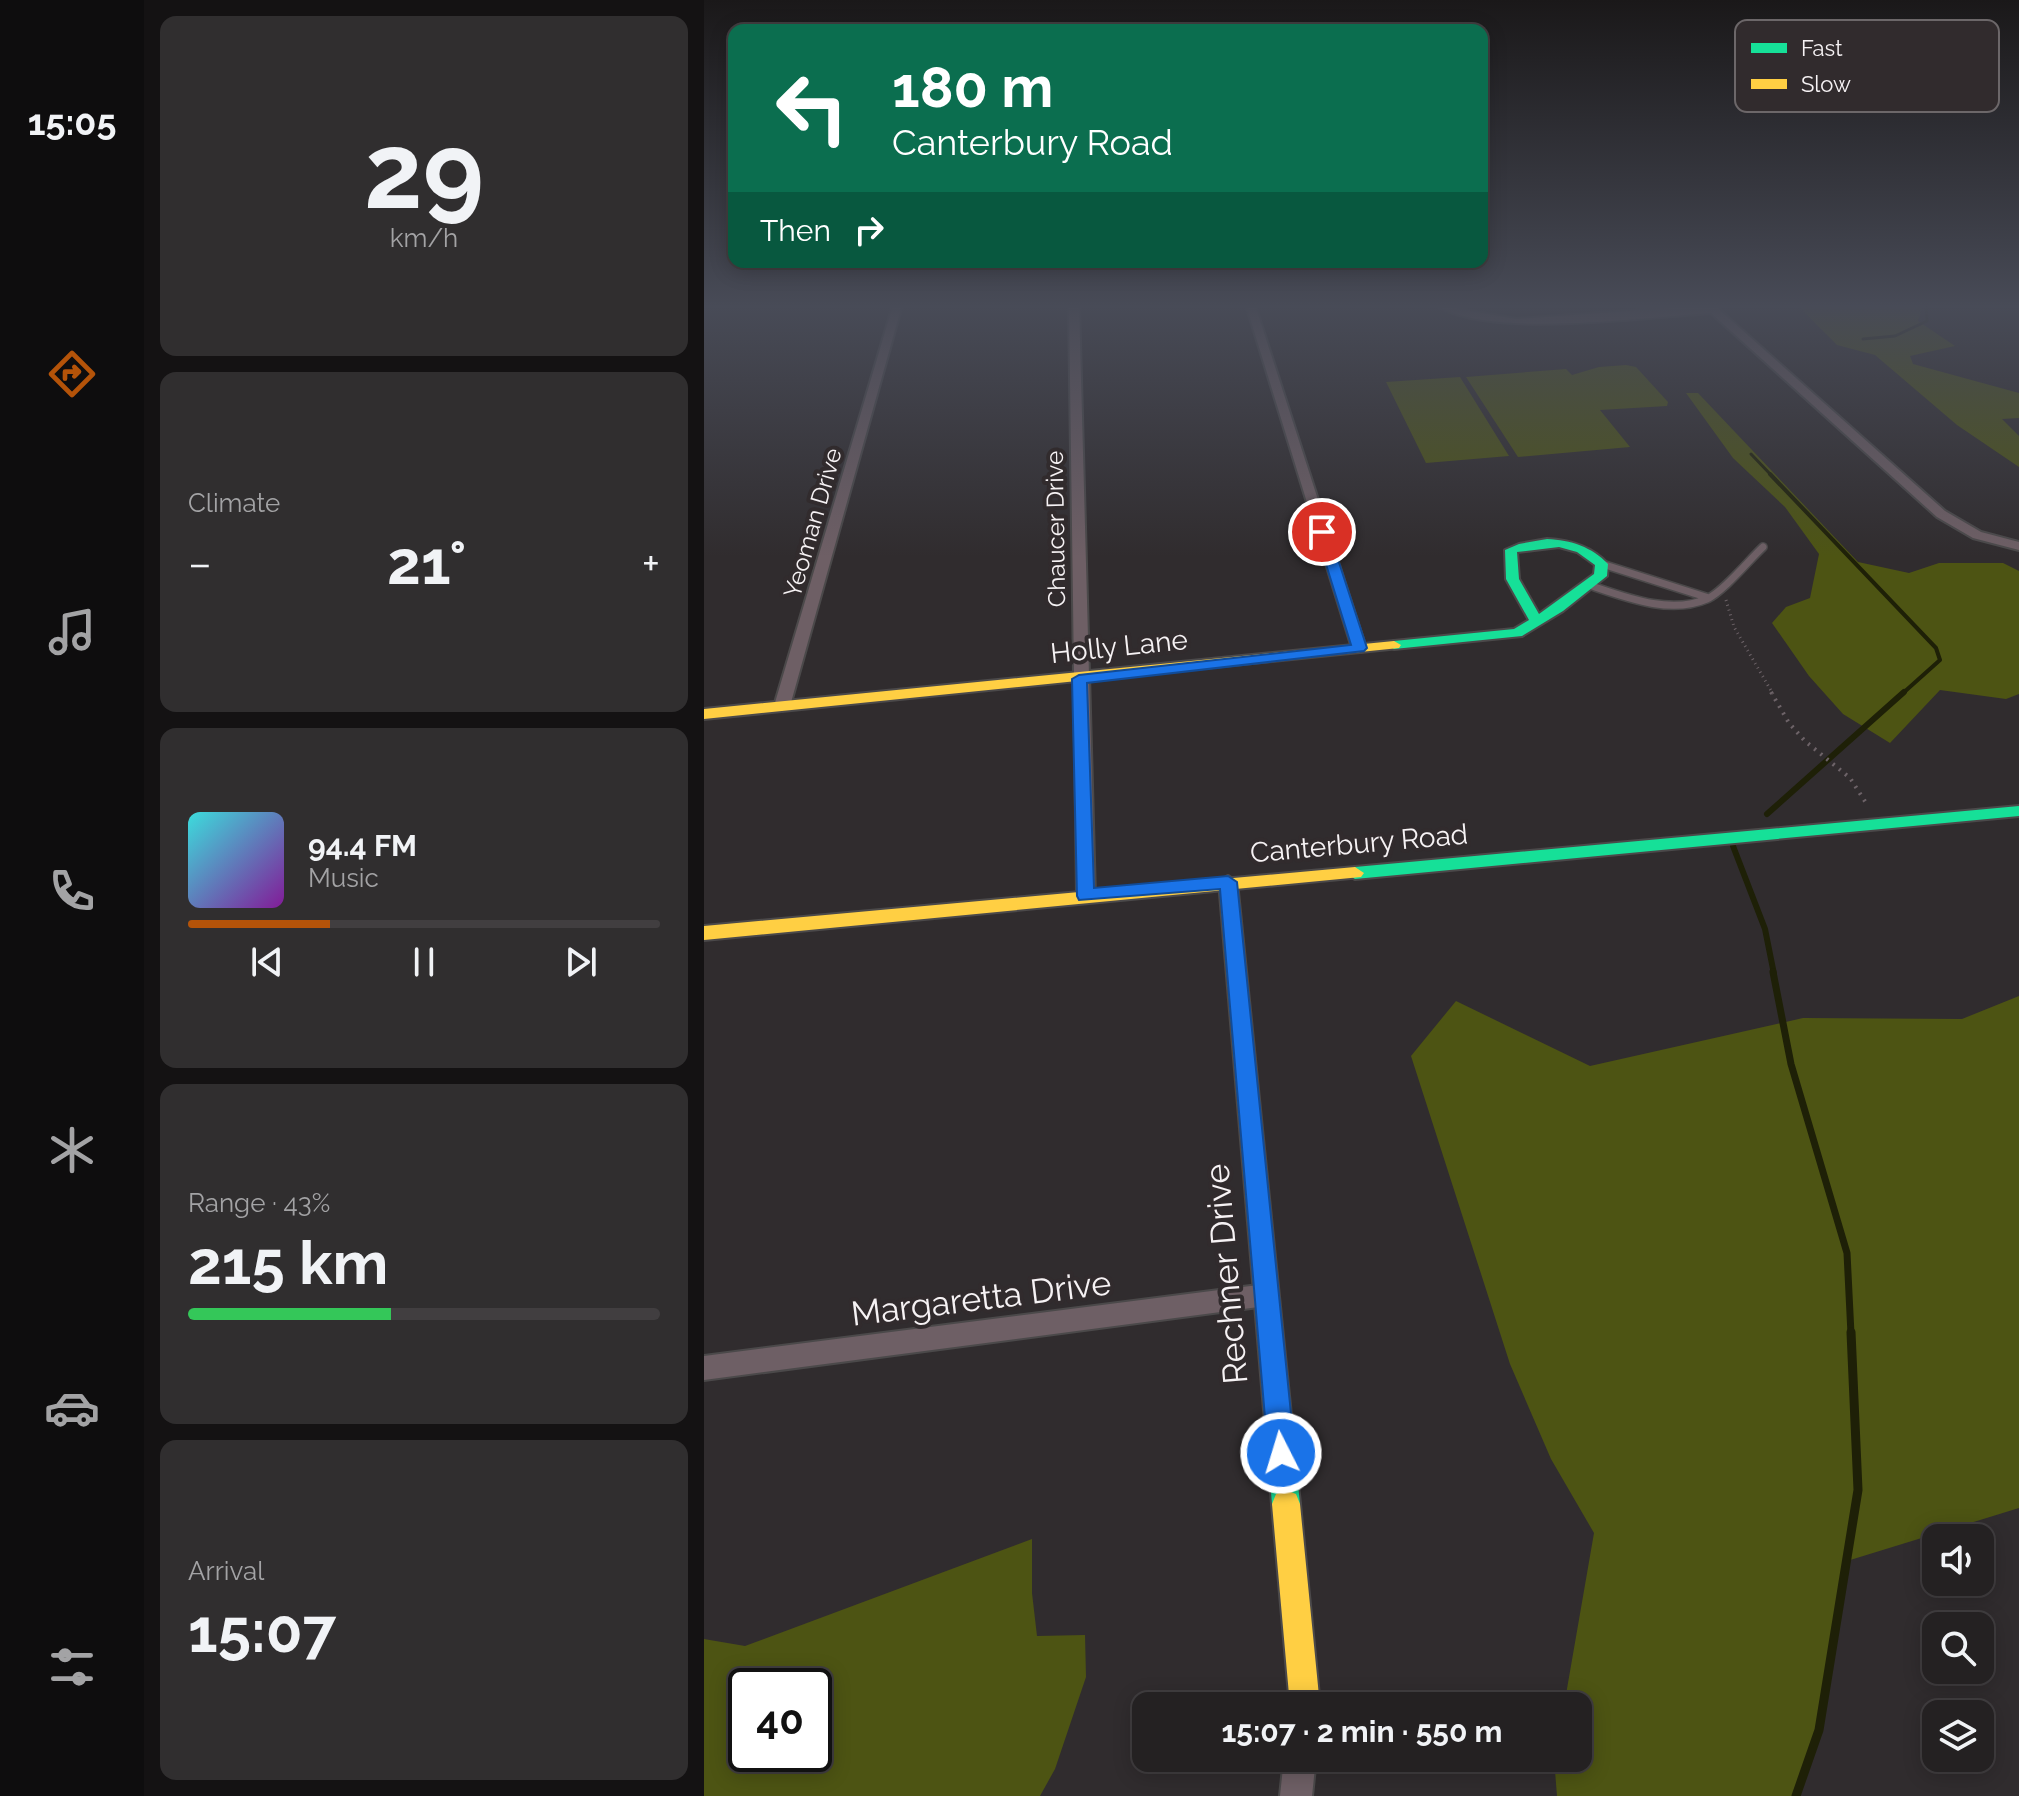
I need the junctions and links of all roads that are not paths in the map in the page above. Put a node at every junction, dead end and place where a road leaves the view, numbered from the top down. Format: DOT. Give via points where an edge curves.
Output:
graph roads {
  1 [pos="874,389"];
  2 [pos="1075,389"];
  3 [pos="1277,389"];
  4 [pos="1801,389"];
  5 [pos="2019,546"];
  6 [pos="1763,547"];
  7 [pos="1602,564"];
  8 [pos="1589,585"];
  9 [pos="1709,598"];
  10 [pos="1537,621"];
  11 [pos="1359,648"];
  12 [pos="1079,679"];
  13 [pos="782,706"];
  14 [pos="704,714"];
  15 [pos="2019,811"];
  16 [pos="1228,882"];
  17 [pos="1086,896"];
  18 [pos="704,933"];
  19 [pos="1266,1295"];
  20 [pos="704,1368"];
  21 [pos="1304,1692"];
  22 [pos="1299,1772"];
  23 [pos="1296,1796"];
  1 -- 13 [label="street, Yeoman Drive"];
  2 -- 12 [label="street, Chaucer Drive"];
  3 -- 11 [label="street"];
  4 -- 5 [label="street" via="1941,514 1977,535"];
  6 -- 9 [label="lane"];
  7 -- 8 [label="street, Holly Lane" via="1600,576"];
  7 -- 9 [label="lane"];
  7 -- 10 [label="street" via="1591,552 1571,544 1535,543 1511,550 1509,574"];
  8 -- 9 [label="lane" via="1643,604"];
  8 -- 10 [label="street, Holly Lane"];
  10 -- 11 [label="street, Holly Lane" via="1517,633 1490,638"];
  11 -- 12 [label="street, Holly Lane"];
  12 -- 13 [label="street, Holly Lane"];
  12 -- 17 [label="street, Chaucer Drive"];
  13 -- 14 [label="street, Holly Lane"];
  15 -- 16 [label="street, Canterbury Road"];
  16 -- 17 [label="street, Canterbury Road"];
  16 -- 19 [label="street, Rechner Drive"];
  17 -- 18 [label="street, Canterbury Road"];
  19 -- 20 [label="street, Margaretta Drive"];
  19 -- 21 [label="street, Rechner Drive"];
  22 -- 23 [label="street"];
}
